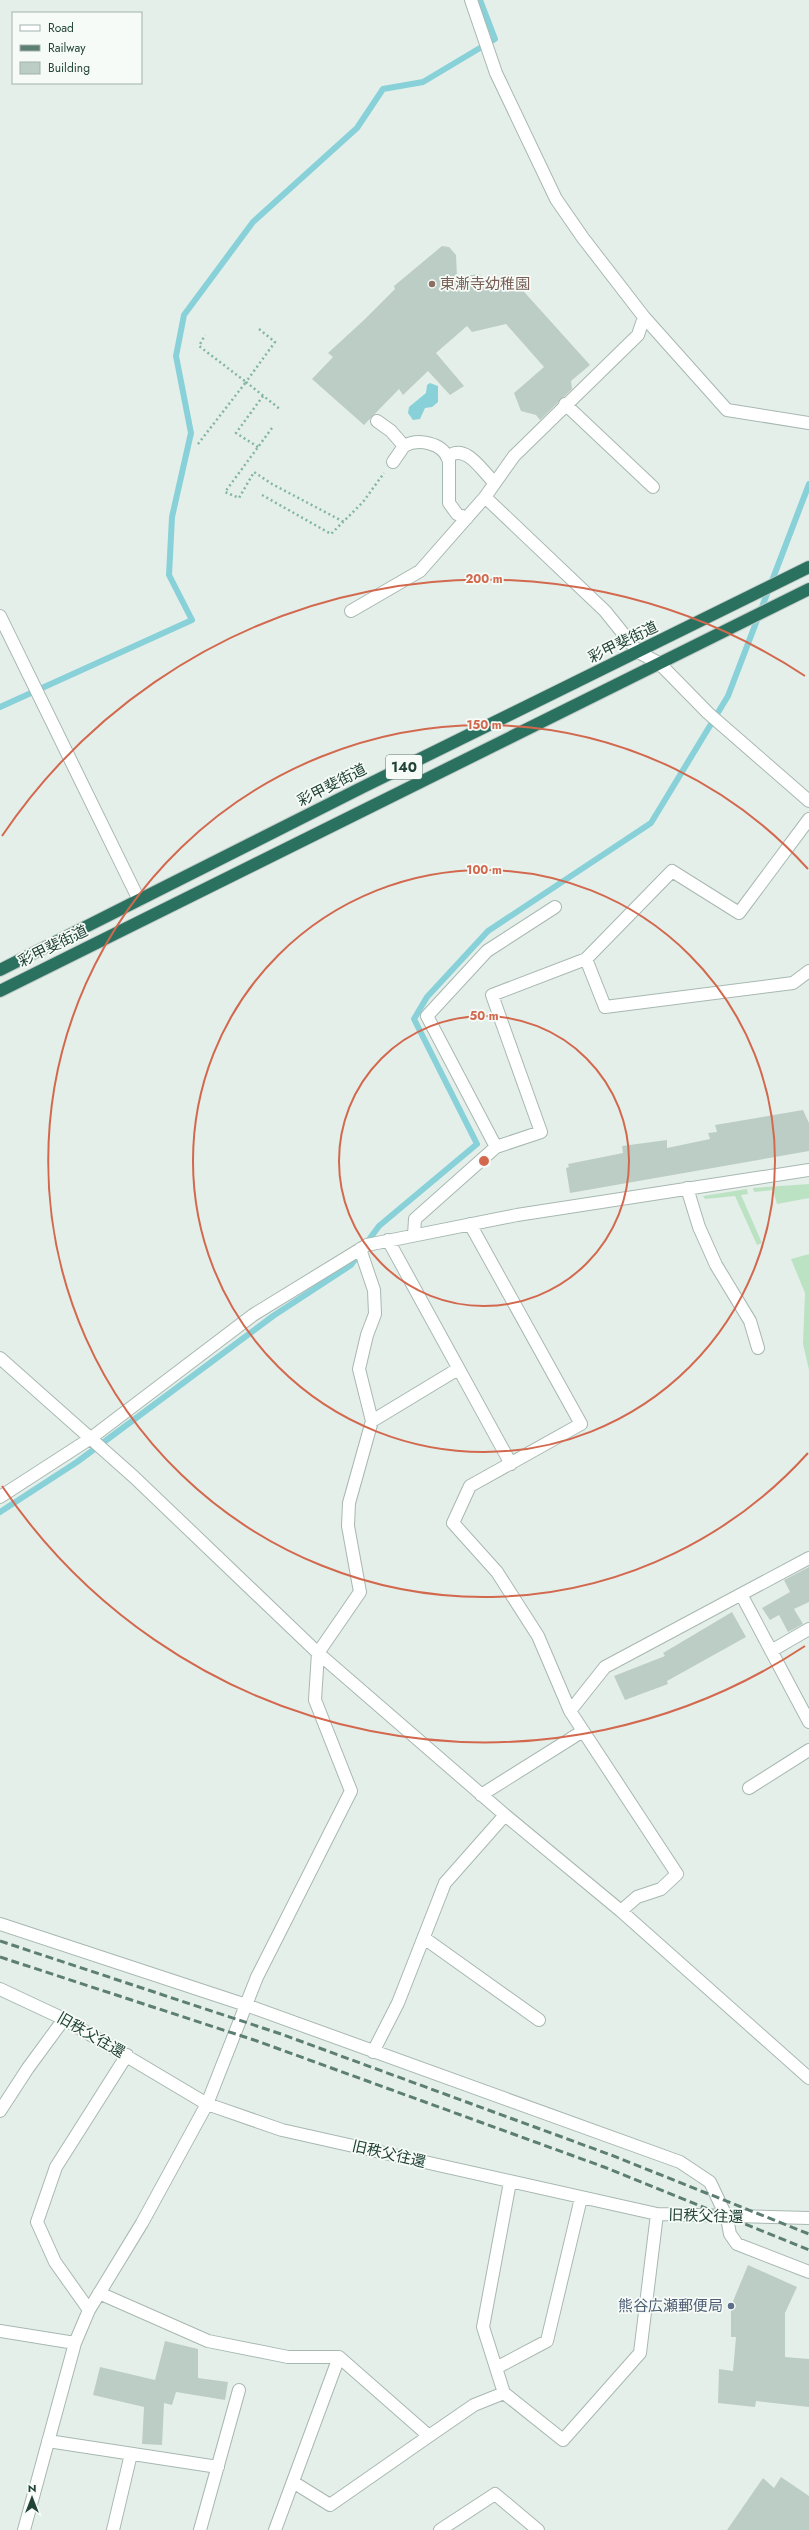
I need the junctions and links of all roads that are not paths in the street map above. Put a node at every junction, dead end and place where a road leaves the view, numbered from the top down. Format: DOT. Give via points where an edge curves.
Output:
graph roads {
  1 [pos="471,0"];
  2 [pos="644,316"];
  3 [pos="565,404"];
  4 [pos="377,421"];
  5 [pos="809,424"];
  6 [pos="404,446"];
  7 [pos="448,460"];
  8 [pos="393,462"];
  9 [pos="495,483"];
  10 [pos="653,487"];
  11 [pos="485,497"];
  12 [pos="467,518"];
  13 [pos="809,567"];
  14 [pos="809,589"];
  15 [pos="351,611"];
  16 [pos="0,616"];
  17 [pos="638,652"];
  18 [pos="658,663"];
  19 [pos="809,801"];
  20 [pos="809,819"];
  21 [pos="139,900"];
  22 [pos="555,907"];
  23 [pos="586,959"];
  24 [pos="0,970"];
  25 [pos="809,971"];
  26 [pos="0,991"];
  27 [pos="496,1147"];
  28 [pos="809,1170"];
  29 [pos="687,1188"];
  30 [pos="470,1224"];
  31 [pos="414,1235"];
  32 [pos="388,1240"];
  33 [pos="364,1247"];
  34 [pos="758,1348"];
  35 [pos="0,1358"];
  36 [pos="458,1369"];
  37 [pos="372,1421"];
  38 [pos="91,1438"];
  39 [pos="511,1464"];
  40 [pos="0,1497"];
  41 [pos="809,1558"];
  42 [pos="742,1596"];
  43 [pos="809,1629"];
  44 [pos="771,1651"];
  45 [pos="318,1653"];
  46 [pos="570,1711"];
  47 [pos="809,1722"];
  48 [pos="583,1731"];
  49 [pos="809,1750"];
  50 [pos="748,1788"];
  51 [pos="481,1795"];
  52 [pos="505,1815"];
  53 [pos="621,1912"];
  54 [pos="0,1924"];
  55 [pos="424,1938"];
  56 [pos="0,1988"];
  57 [pos="246,2005"];
  58 [pos="64,2019"];
  59 [pos="539,2020"];
  60 [pos="373,2052"];
  61 [pos="127,2055"];
  62 [pos="809,2078"];
  63 [pos="207,2104"];
  64 [pos="0,2111"];
  65 [pos="510,2182"];
  66 [pos="580,2198"];
  67 [pos="657,2214"];
  68 [pos="727,2218"];
  69 [pos="809,2218"];
  70 [pos="809,2272"];
  71 [pos="99,2293"];
  72 [pos="89,2310"];
  73 [pos="0,2331"];
  74 [pos="75,2343"];
  75 [pos="339,2357"];
  76 [pos="496,2368"];
  77 [pos="239,2390"];
  78 [pos="504,2393"];
  79 [pos="429,2436"];
  80 [pos="48,2441"];
  81 [pos="131,2454"];
  82 [pos="218,2467"];
  83 [pos="293,2482"];
  84 [pos="24,2530"];
  85 [pos="113,2530"];
  86 [pos="200,2530"];
  87 [pos="275,2530"];
  88 [pos="440,2530"];
  89 [pos="538,2530"];
  1 -- 2 [label="street" via="496,73 556,199"];
  2 -- 3 [label="street" via="638,335"];
  2 -- 5 [label="street" via="727,410"];
  3 -- 9 [label="street" via="514,456"];
  3 -- 10 [label="street"];
  4 -- 6 [label="street"];
  6 -- 7 [label="street" via="416,443 431,444 442,449"];
  6 -- 8 [label="street"];
  7 -- 9 [label="street" via="453,453 464,454"];
  7 -- 12 [label="street" via="449,503 457,514"];
  9 -- 11 [label="street"];
  11 -- 12 [label="street"];
  11 -- 17 [label="street" via="605,611"];
  12 -- 15 [label="street" via="420,571"];
  13 -- 17 [label="highway, 彩甲斐街道 / 140"];
  14 -- 18 [label="highway, 彩甲斐街道 / 140"];
  16 -- 21 [label="street"];
  17 -- 18 [label="street"];
  17 -- 21 [label="highway, 彩甲斐街道 / 140"];
  18 -- 19 [label="street" via="708,713"];
  18 -- 26 [label="highway, 彩甲斐街道 / 140"];
  20 -- 23 [label="street" via="739,914 672,871"];
  21 -- 24 [label="highway, 彩甲斐街道 / 140"];
  22 -- 27 [label="street" via="487,951 427,1016"];
  23 -- 25 [label="street" via="605,1007 793,982"];
  23 -- 27 [label="street" via="492,995 541,1132"];
  27 -- 31 [label="street" via="415,1219"];
  28 -- 29 [label="street"];
  29 -- 30 [label="street"];
  29 -- 34 [label="street" via="704,1240 750,1321"];
  30 -- 31 [label="street"];
  30 -- 39 [label="street" via="580,1424"];
  31 -- 32 [label="street"];
  32 -- 33 [label="street"];
  32 -- 36 [label="street"];
  33 -- 37 [label="street" via="374,1290 375,1314 367,1334 359,1369"];
  33 -- 38 [label="street" via="253,1315"];
  35 -- 38 [label="street"];
  36 -- 37 [label="street"];
  36 -- 39 [label="street"];
  37 -- 45 [label="street" via="349,1503 348,1526 360,1592"];
  38 -- 40 [label="street"];
  38 -- 45 [label="street"];
  39 -- 46 [label="street" via="470,1486 453,1523 497,1572 538,1636"];
  41 -- 42 [label="street"];
  42 -- 44 [label="street"];
  42 -- 46 [label="street" via="605,1667"];
  43 -- 44 [label="street"];
  44 -- 47 [label="street"];
  45 -- 51 [label="street"];
  45 -- 57 [label="street" via="315,1700 351,1791 257,1977"];
  46 -- 48 [label="street"];
  48 -- 51 [label="street"];
  48 -- 53 [label="street" via="677,1874 661,1889 637,1897"];
  49 -- 50 [label="street"];
  51 -- 52 [label="street"];
  52 -- 53 [label="street"];
  52 -- 55 [label="street" via="445,1883"];
  53 -- 62 [label="street"];
  54 -- 57 [label="street"];
  55 -- 59 [label="street"];
  55 -- 60 [label="street" via="398,2003"];
  56 -- 58 [label="street, 旧秩父往還"];
  57 -- 60 [label="street"];
  57 -- 63 [label="street"];
  58 -- 61 [label="street, 旧秩父往還"];
  58 -- 64 [label="street"];
  60 -- 68 [label="street" via="680,2162 710,2182"];
  61 -- 63 [label="street, 旧秩父往還"];
  61 -- 72 [label="street" via="56,2167 37,2222 54,2262"];
  63 -- 65 [label="street, 旧秩父往還" via="282,2130"];
  63 -- 71 [label="street" via="142,2223"];
  65 -- 66 [label="street, 旧秩父往還"];
  65 -- 76 [label="street" via="483,2327"];
  66 -- 67 [label="street, 旧秩父往還"];
  66 -- 76 [label="street" via="547,2341"];
  67 -- 68 [label="street, 旧秩父往還"];
  67 -- 78 [label="street" via="640,2353 563,2440"];
  68 -- 69 [label="street, 旧秩父往還"];
  68 -- 70 [label="street" via="730,2234 737,2244"];
  71 -- 72 [label="street"];
  71 -- 75 [label="street" via="208,2341 288,2357"];
  72 -- 74 [label="street"];
  73 -- 74 [label="street"];
  74 -- 80 [label="street"];
  75 -- 79 [label="street"];
  75 -- 83 [label="street"];
  76 -- 78 [label="street"];
  77 -- 82 [label="street"];
  78 -- 79 [label="street" via="474,2405"];
  79 -- 83 [label="street" via="330,2505"];
  80 -- 81 [label="street"];
  80 -- 84 [label="street"];
  81 -- 82 [label="street"];
  81 -- 85 [label="street"];
  82 -- 86 [label="street"];
  83 -- 87 [label="street"];
  88 -- 89 [label="street" via="495,2494"];
}
